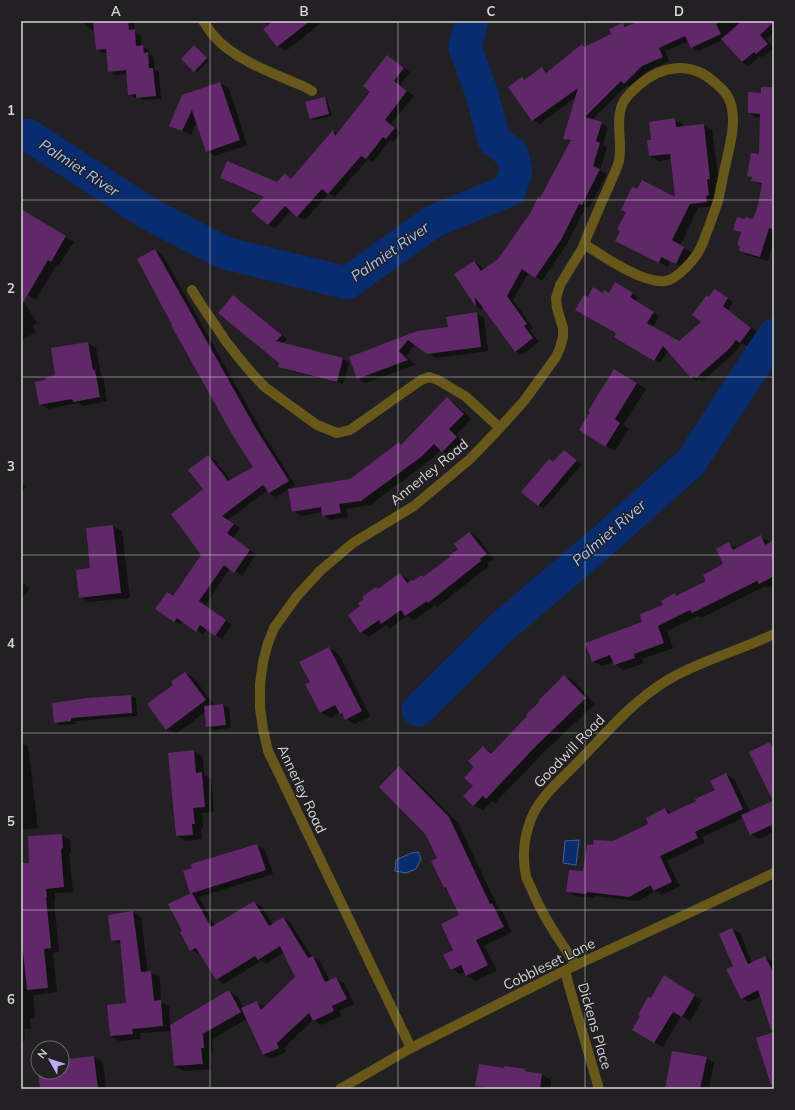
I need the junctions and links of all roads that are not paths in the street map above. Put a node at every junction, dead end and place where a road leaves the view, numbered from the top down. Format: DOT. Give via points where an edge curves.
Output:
graph roads {
  1 [pos="203,21"];
  2 [pos="312,91"];
  3 [pos="584,244"];
  4 [pos="192,290"];
  5 [pos="500,428"];
  6 [pos="774,634"];
  7 [pos="774,873"];
  8 [pos="576,965"];
  9 [pos="565,971"];
  10 [pos="411,1048"];
  11 [pos="340,1089"];
  12 [pos="599,1089"];
  1 -- 2 [label="street" via="224,46 244,59"];
  3 -- 3 [label="street, Annerley Road" via="619,162 620,112 632,91 646,79 676,67 698,71 710,78 728,97 732,109 732,132 718,201 701,247 691,261 678,275 667,281 656,282 622,267"];
  3 -- 5 [label="street, Annerley Road" via="560,285 556,298 563,328 563,338 556,357 524,401"];
  4 -- 5 [label="street" via="239,359 260,383 317,424 337,433 350,430 421,380 429,378 438,380 465,396"];
  5 -- 10 [label="street, Annerley Road" via="470,459 414,506 353,543 320,571 297,596 274,628 263,662 260,708 268,751"];
  6 -- 8 [label="street, Goodwill Road" via="692,668 651,692 628,710 542,800 531,818 525,839 526,877 548,921"];
  7 -- 8 [label="street, Cobbleset Lane"];
  8 -- 9 [label="street, Cobbleset Lane"];
  9 -- 10 [label="street, Cobbleset Lane"];
  9 -- 12 [label="street, Dickens Place"];
  10 -- 11 [label="street, Cobbleset Lane"];
}
